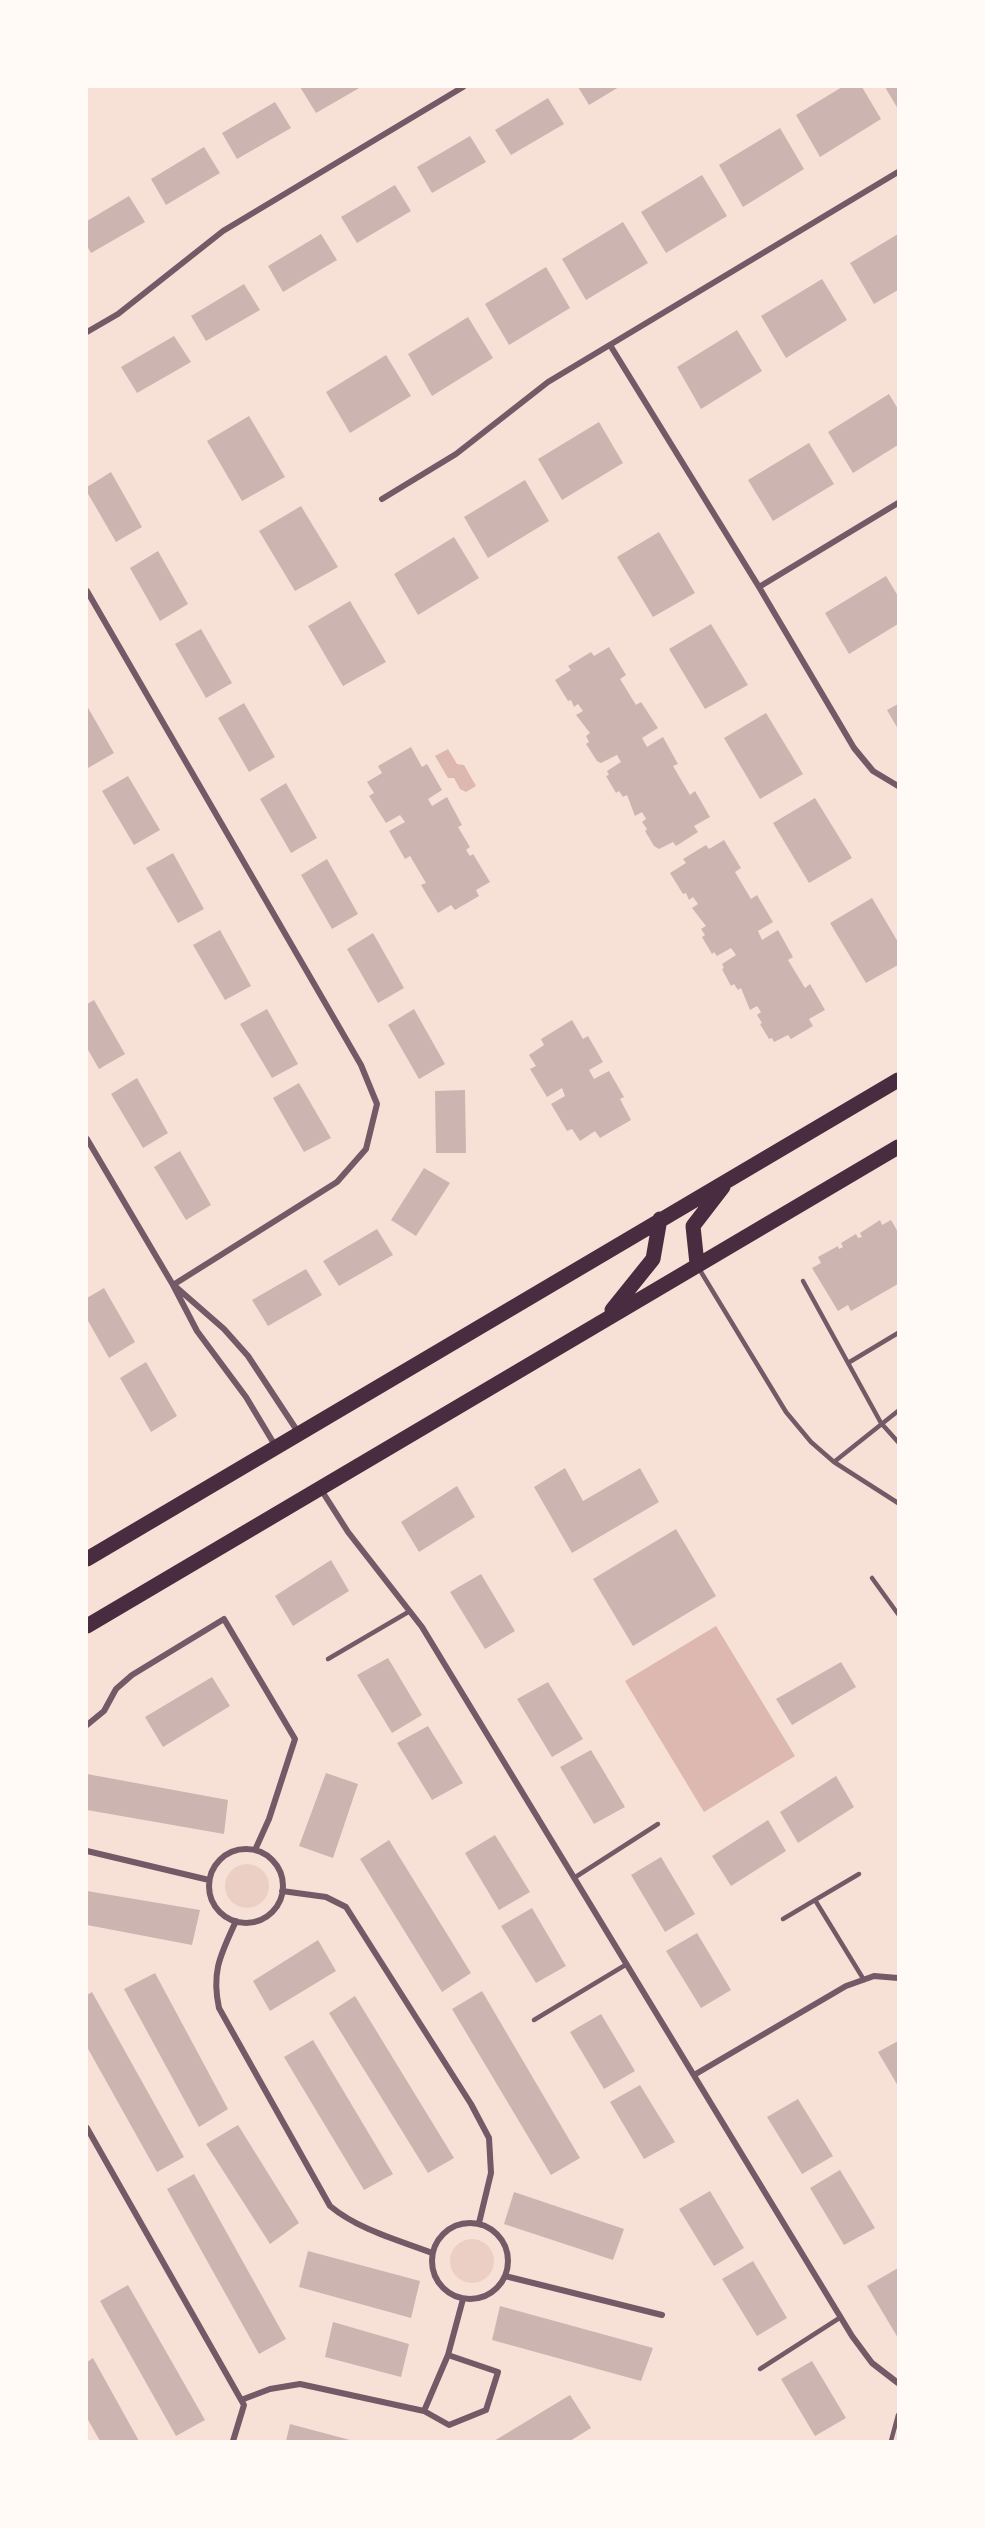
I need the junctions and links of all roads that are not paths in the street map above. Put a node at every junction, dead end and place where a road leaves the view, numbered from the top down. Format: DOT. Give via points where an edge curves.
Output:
graph roads {
  1 [pos="463,87"];
  2 [pos="898,172"];
  3 [pos="87,332"];
  4 [pos="610,345"];
  5 [pos="382,499"];
  6 [pos="898,503"];
  7 [pos="759,587"];
  8 [pos="87,591"];
  9 [pos="898,786"];
  10 [pos="898,1080"];
  11 [pos="87,1139"];
  12 [pos="898,1147"];
  13 [pos="728,1180"];
  14 [pos="660,1219"];
  15 [pos="697,1264"];
  16 [pos="803,1281"];
  17 [pos="173,1285"];
  18 [pos="604,1319"];
  19 [pos="898,1333"];
  20 [pos="848,1363"];
  21 [pos="898,1411"];
  22 [pos="881,1423"];
  23 [pos="298,1433"];
  24 [pos="898,1442"];
  25 [pos="276,1447"];
  26 [pos="834,1462"];
  27 [pos="320,1488"];
  28 [pos="898,1503"];
  29 [pos="88,1557"];
  30 [pos="872,1578"];
  31 [pos="410,1611"];
  32 [pos="898,1614"];
  33 [pos="87,1626"];
  34 [pos="328,1659"];
  35 [pos="87,1725"];
  36 [pos="658,1824"];
  37 [pos="255,1850"];
  38 [pos="87,1851"];
  39 [pos="860,1874"];
  40 [pos="574,1878"];
  41 [pos="209,1880"];
  42 [pos="282,1891"];
  43 [pos="815,1900"];
  44 [pos="783,1919"];
  45 [pos="236,1921"];
  46 [pos="627,1964"];
  47 [pos="898,1977"];
  48 [pos="864,1980"];
  49 [pos="534,2020"];
  50 [pos="694,2075"];
  51 [pos="87,2128"];
  52 [pos="479,2223"];
  53 [pos="432,2253"];
  54 [pos="505,2276"];
  55 [pos="463,2299"];
  56 [pos="662,2315"];
  57 [pos="841,2317"];
  58 [pos="448,2355"];
  59 [pos="760,2369"];
  60 [pos="898,2383"];
  61 [pos="241,2400"];
  62 [pos="424,2411"];
  63 [pos="898,2415"];
  64 [pos="233,2441"];
  65 [pos="891,2441"];
  1 -- 3 [label="street" via="223,231 118,314"];
  2 -- 4 [label="street"];
  4 -- 5 [label="street" via="548,382 456,454"];
  4 -- 7 [label="street"];
  6 -- 7 [label="street"];
  7 -- 9 [label="street" via="854,748 873,771"];
  8 -- 17 [label="street" via="361,1065 377,1104 366,1149 337,1182"];
  10 -- 13 [label="main road"];
  11 -- 17 [label="street"];
  12 -- 15 [label="main road"];
  13 -- 14 [label="main road"];
  13 -- 15 [label="main road" via="693,1226"];
  14 -- 18 [label="main road" via="653,1259"];
  14 -- 23 [label="main road"];
  15 -- 18 [label="main road"];
  15 -- 26 [label="lane" via="786,1412"];
  16 -- 20 [label="lane"];
  17 -- 23 [label="street" via="224,1329 248,1356"];
  17 -- 25 [label="street" via="197,1331 246,1397"];
  18 -- 27 [label="main road"];
  19 -- 20 [label="lane"];
  20 -- 22 [label="lane"];
  21 -- 22 [label="lane"];
  22 -- 24 [label="lane"];
  22 -- 26 [label="lane"];
  23 -- 25 [label="main road"];
  25 -- 29 [label="main road"];
  26 -- 28 [label="lane"];
  27 -- 31 [label="street" via="348,1532"];
  27 -- 33 [label="main road"];
  30 -- 32 [label="lane"];
  31 -- 34 [label="lane"];
  31 -- 40 [label="street"];
  35 -- 37 [label="street" via="104,1711 116,1689 132,1675 224,1619 295,1739"];
  36 -- 40 [label="lane"];
  37 -- 41 [label="street" via="231,1852 213,1868"];
  37 -- 42 [label="street" via="273,1861 282,1880"];
  38 -- 41 [label="street"];
  39 -- 43 [label="lane"];
  40 -- 46 [label="street"];
  41 -- 45 [label="street" via="212,1901 218,1910"];
  42 -- 45 [label="street" via="266,1917"];
  42 -- 52 [label="street" via="326,1897 346,1907 471,2104 489,2138 491,2172"];
  43 -- 44 [label="lane"];
  43 -- 48 [label="lane"];
  45 -- 53 [label="street" via="217,1962 214,1986 219,2008 330,2206 376,2232"];
  46 -- 49 [label="lane"];
  46 -- 50 [label="street"];
  47 -- 48 [label="street" via="874,1976"];
  48 -- 50 [label="street" via="846,1986"];
  50 -- 57 [label="street"];
  51 -- 61 [label="street"];
  52 -- 53 [label="street" via="467,2222 450,2229 437,2241"];
  52 -- 54 [label="street" via="498,2234 504,2244 508,2254"];
  53 -- 55 [label="street" via="433,2273 438,2282"];
  54 -- 55 [label="street" via="483,2297"];
  54 -- 56 [label="street"];
  55 -- 58 [label="street"];
  57 -- 59 [label="lane"];
  57 -- 60 [label="street" via="872,2363"];
  58 -- 62 [label="street"];
  58 -- 62 [label="street" via="498,2372 486,2410 449,2425"];
  61 -- 62 [label="street" via="270,2389 300,2384"];
  61 -- 64 [label="street" via="244,2405"];
  63 -- 65 [label="lane"];
}
